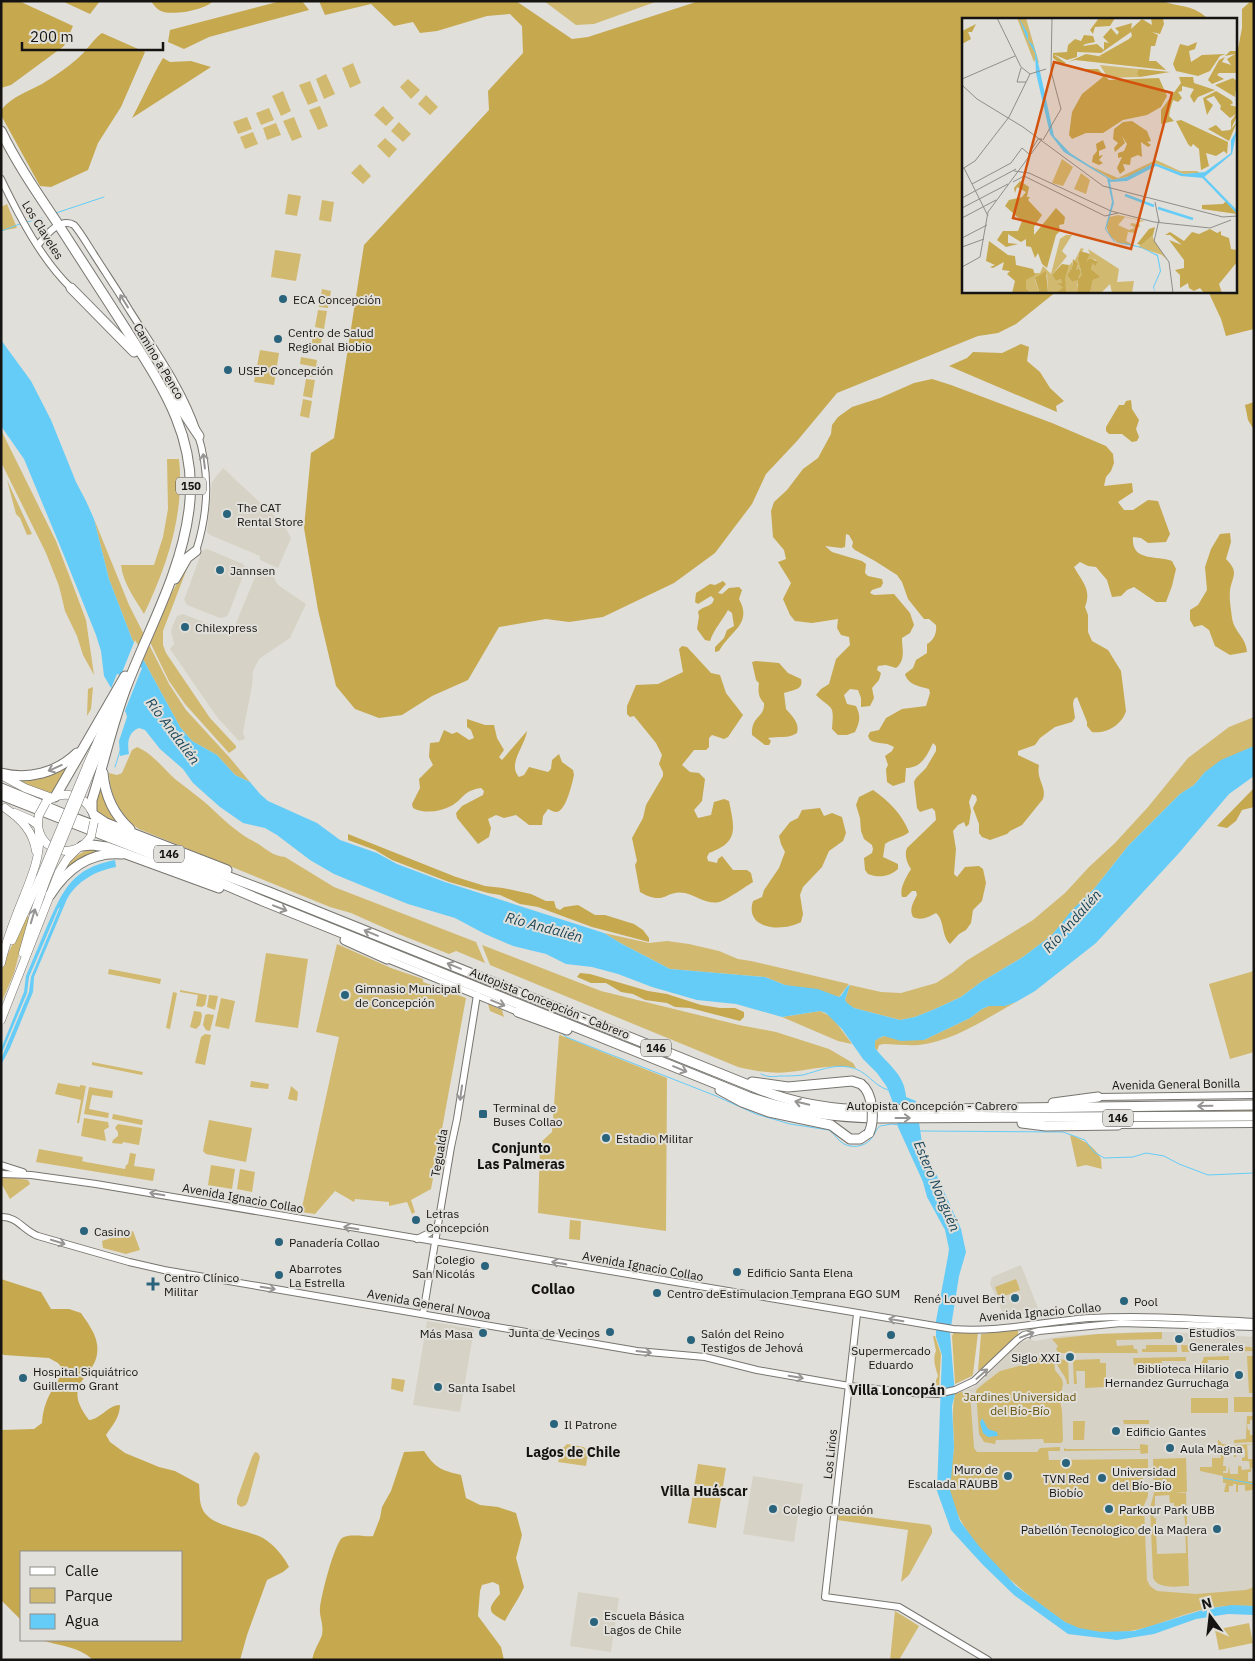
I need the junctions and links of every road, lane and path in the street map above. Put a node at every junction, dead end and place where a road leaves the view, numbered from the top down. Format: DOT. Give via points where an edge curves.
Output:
graph roads {
  1 [pos="1,131"];
  2 [pos="1,141"];
  3 [pos="1,179"];
  4 [pos="56,227"];
  5 [pos="38,245"];
  6 [pos="71,288"];
  7 [pos="134,352"];
  8 [pos="152,370"];
  9 [pos="199,436"];
  10 [pos="196,551"];
  11 [pos="161,605"];
  12 [pos="152,619"];
  13 [pos="124,685"];
  14 [pos="107,725"];
  15 [pos="86,744"];
  16 [pos="104,766"];
  17 [pos="1,774"];
  18 [pos="1,788"];
  19 [pos="1,795"];
  20 [pos="51,799"];
  21 [pos="3,808"];
  22 [pos="93,816"];
  23 [pos="68,819"];
  24 [pos="38,829"];
  25 [pos="134,833"];
  26 [pos="80,847"];
  27 [pos="134,856"];
  28 [pos="37,861"];
  29 [pos="43,879"];
  30 [pos="269,892"];
  31 [pos="50,895"];
  32 [pos="263,901"];
  33 [pos="320,924"];
  34 [pos="387,959"];
  35 [pos="1,963"];
  36 [pos="17,980"];
  37 [pos="477,995"];
  38 [pos="518,1012"];
  39 [pos="1,1020"];
  40 [pos="631,1049"];
  41 [pos="722,1074"];
  42 [pos="697,1076"];
  43 [pos="1254,1095"];
  44 [pos="1098,1097"];
  45 [pos="1254,1105"];
  46 [pos="1019,1108"];
  47 [pos="885,1114"];
  48 [pos="922,1114"];
  49 [pos="1254,1116"];
  50 [pos="982,1118"];
  51 [pos="1254,1124"];
  52 [pos="1118,1125"];
  53 [pos="1,1165"];
  54 [pos="1,1174"];
  55 [pos="31,1175"];
  56 [pos="1,1217"];
  57 [pos="439,1224"];
  58 [pos="416,1239"];
  59 [pos="436,1242"];
  60 [pos="423,1314"];
  61 [pos="857,1314"];
  62 [pos="1254,1322"];
  63 [pos="1254,1327"];
  64 [pos="1063,1328"];
  65 [pos="850,1386"];
  66 [pos="988,1660"];
  1 -- 4 [label="highway, Camino a Penco / 150"];
  2 -- 4 [label="highway, Camino a Penco / 150"];
  3 -- 5 [label="main road, Los Claveles"];
  4 -- 5 [label="main road"];
  4 -- 7 [label="highway, Camino a Penco / 150"];
  4 -- 8 [label="highway, Camino a Penco / 150"];
  9 -- 4 [label="main road, one-way" via="174,382 77,229 70,222"];
  5 -- 6 [label="main road, Los Claveles"];
  6 -- 7 [label="highway"];
  7 -- 12 [label="highway, Camino a Penco / 150" via="172,420 185,476 179,534"];
  8 -- 9 [label="highway"];
  8 -- 11 [label="highway, Camino a Penco / 150" via="182,433 191,482 184,534"];
  10 -- 9 [label="main road, one-way" via="206,491"];
  10 -- 11 [label="highway" via="186,558"];
  11 -- 12 [label="highway, Camino a Penco / 150"];
  12 -- 13 [label="highway, Camino a Penco / 150"];
  13 -- 14 [label="highway"];
  13 -- 14 [label="highway"];
  14 -- 15 [label="highway"];
  14 -- 16 [label="highway"];
  14 -- 29 [label="main road, bridge"];
  15 -- 17 [label="highway, one-way" via="66,763 47,772 24,776"];
  15 -- 20 [label="highway"];
  16 -- 22 [label="highway" via="92,800"];
  16 -- 25 [label="highway" via="109,802 119,819"];
  17 -- 20 [label="main road"];
  18 -- 23 [label="highway"];
  19 -- 23 [label="highway"];
  20 -- 22 [label="main road" via="66,794 76,796 85,802"];
  20 -- 24 [label="main road, bridge" via="39,815"];
  21 -- 24 [label="main road" via="29,818"];
  21 -- 28 [label="main road" via="27,827"];
  22 -- 25 [label="highway"];
  22 -- 26 [label="main road, bridge" via="91,836"];
  23 -- 30 [label="highway, Autopista Concepción - Cabrero / 146"];
  23 -- 32 [label="highway, Autopista Concepción - Cabrero / 146"];
  24 -- 26 [label="main road" via="46,843 57,850 69,851"];
  24 -- 28 [label="main road"];
  25 -- 30 [label="highway" via="217,865"];
  26 -- 27 [label="highway" via="102,846"];
  26 -- 31 [label="main road" via="62,866"];
  27 -- 31 [label="highway" via="109,854 90,859 66,875"];
  27 -- 32 [label="highway" via="212,886"];
  28 -- 35 [label="main road"];
  29 -- 35 [label="main road"];
  36 -- 29 [label="main road, one-way"];
  41 -- 30 [label="highway, Autopista Concepción - Cabrero / 146, one-way"];
  31 -- 36 [label="main road"];
  32 -- 33 [label="highway, Autopista Concepción - Cabrero / 146, one-way"];
  33 -- 34 [label="highway" via="341,938"];
  33 -- 40 [label="highway, Autopista Concepción - Cabrero / 146"];
  34 -- 37 [label="main road"];
  36 -- 39 [label="main road"];
  37 -- 38 [label="main road, one-way"];
  37 -- 57 [label="main road, Tegualda, one-way"];
  38 -- 40 [label="highway"];
  40 -- 42 [label="highway, Autopista Concepción - Cabrero / 146, one-way"];
  41 -- 42 [label="highway, bridge" via="782,1087 849,1081 862,1084 871,1097 869,1133 860,1140 850,1139 831,1124 786,1116 742,1102"];
  47 -- 41 [label="highway, Autopista Concepción - Cabrero / 146, one-way" via="802,1103"];
  42 -- 47 [label="highway, Autopista Concepción - Cabrero / 146" via="749,1097 794,1110 834,1116"];
  43 -- 44 [label="main road, Avenida General Bonilla"];
  44 -- 46 [label="highway"];
  45 -- 46 [label="highway, Autopista Concepción - Cabrero / 146, one-way"];
  46 -- 48 [label="highway, Autopista Concepción - Cabrero / 146"];
  47 -- 48 [label="highway, Autopista Concepción - Cabrero / 146"];
  48 -- 50 [label="highway, Autopista Concepción - Cabrero / 146"];
  49 -- 50 [label="highway, Autopista Concepción - Cabrero / 146"];
  50 -- 52 [label="highway" via="1046,1126"];
  51 -- 52 [label="main road"];
  53 -- 55 [label="main road, Avenida Ignacio Collao"];
  54 -- 55 [label="main road, Avenida Ignacio Collao"];
  58 -- 55 [label="main road, Avenida Ignacio Collao, one-way"];
  56 -- 60 [label="main road, Avenida General Novoa, one-way" via="16,1220 25,1230 38,1236 155,1269"];
  57 -- 58 [label="main road"];
  57 -- 59 [label="main road, Tegualda"];
  58 -- 59 [label="main road, Avenida Ignacio Collao"];
  59 -- 60 [label="main road, Tegualda"];
  61 -- 59 [label="main road, Avenida Ignacio Collao, one-way"];
  60 -- 65 [label="main road, Avenida General Novoa, one-way" via="637,1351 705,1357 757,1370"];
  62 -- 61 [label="main road, Avenida Ignacio Collao, one-way" via="1107,1317 953,1330"];
  61 -- 65 [label="main road, Los Lirios"];
  63 -- 64 [label="main road, Avenida Ignacio Collao" via="1127,1323"];
  65 -- 64 [label="main road, Avenida General Novoa, one-way" via="912,1394 937,1394 963,1387 983,1375 1014,1342 1024,1336"];
  65 -- 66 [label="main road, Los Lirios" via="825,1598 899,1607"];
}
